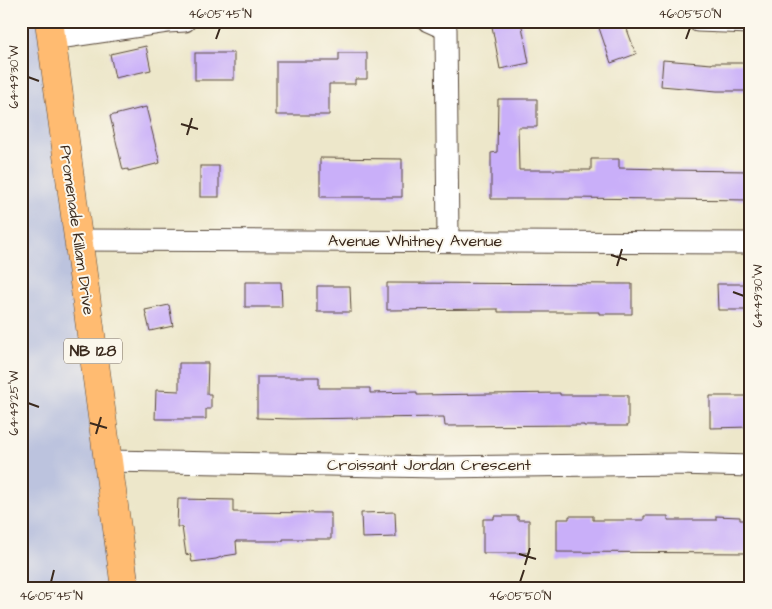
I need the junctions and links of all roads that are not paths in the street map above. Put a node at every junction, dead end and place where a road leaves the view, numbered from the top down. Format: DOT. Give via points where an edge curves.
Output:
graph roads {
  1 [pos="185,21"];
  2 [pos="428,21"];
  3 [pos="698,21"];
  4 [pos="751,23"];
  5 [pos="50,30"];
  6 [pos="78,240"];
  7 [pos="448,241"];
  8 [pos="751,243"];
  9 [pos="108,461"];
  10 [pos="751,466"];
  11 [pos="125,588"];
  1 -- 5 [label="street"];
  2 -- 7 [label="street" via="446,29"];
  3 -- 4 [label="street"];
  5 -- 6 [label="main road, Promenade Killam Drive / NB 128"];
  6 -- 7 [label="street, Avenue Whitney Avenue"];
  6 -- 9 [label="main road, Promenade Killam Drive / NB 128"];
  7 -- 8 [label="street, Avenue Whitney Avenue"];
  9 -- 10 [label="street, Croissant Jordan Crescent" via="438,467"];
  9 -- 11 [label="main road, Promenade Killam Drive / NB 128"];
}
